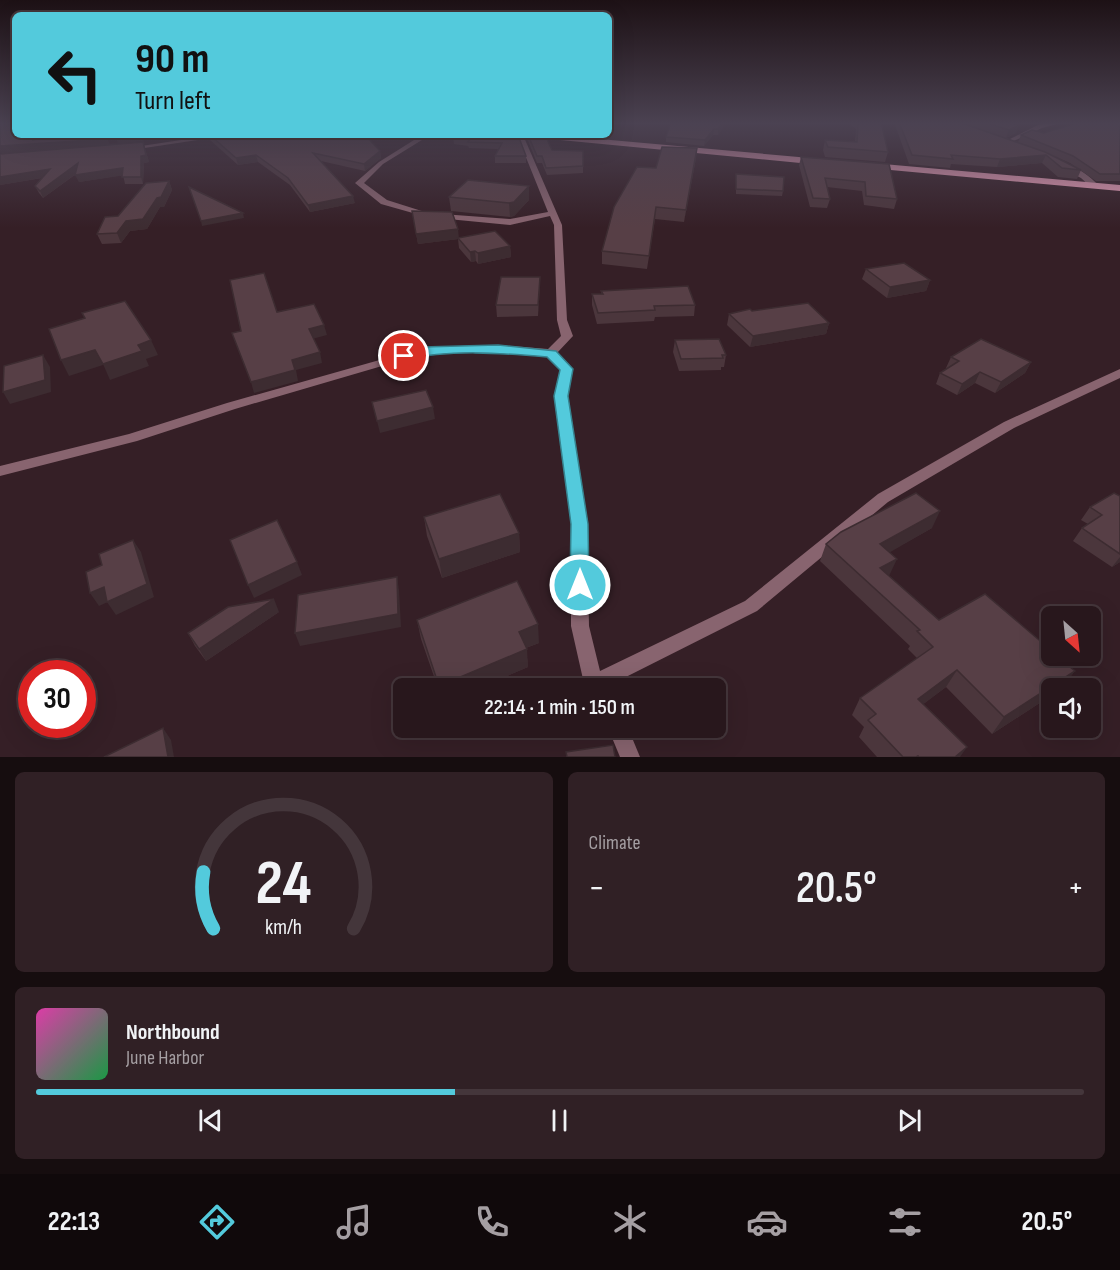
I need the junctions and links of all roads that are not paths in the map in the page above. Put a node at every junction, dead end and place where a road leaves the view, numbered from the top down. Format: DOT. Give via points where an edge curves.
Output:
graph roads {
  1 [pos="390,157"];
  2 [pos="529,157"];
  3 [pos="767,157"];
  4 [pos="827,163"];
  5 [pos="1061,164"];
  6 [pos="1095,186"];
  7 [pos="1120,190"];
  8 [pos="553,213"];
  9 [pos="551,353"];
  10 [pos="1120,373"];
  11 [pos="0,471"];
  12 [pos="592,678"];
  13 [pos="610,678"];
  14 [pos="622,738"];
  15 [pos="630,757"];
  1 -- 8 [label="street" via="359,183 384,202 427,215 510,222"];
  2 -- 8 [label="street"];
  3 -- 4 [label="main road"];
  5 -- 6 [label="street"];
  6 -- 7 [label="main road"];
  6 -- 7 [label="main road" via="861,167"];
  8 -- 9 [label="street" via="558,225 562,320 567,336"];
  9 -- 11 [label="street" via="498,348 422,351 132,438"];
  9 -- 12 [label="street" via="566,369 561,396 579,524 580,626"];
  10 -- 13 [label="street" via="1009,425 883,498 751,606"];
  14 -- 15 [label="street"];
}
